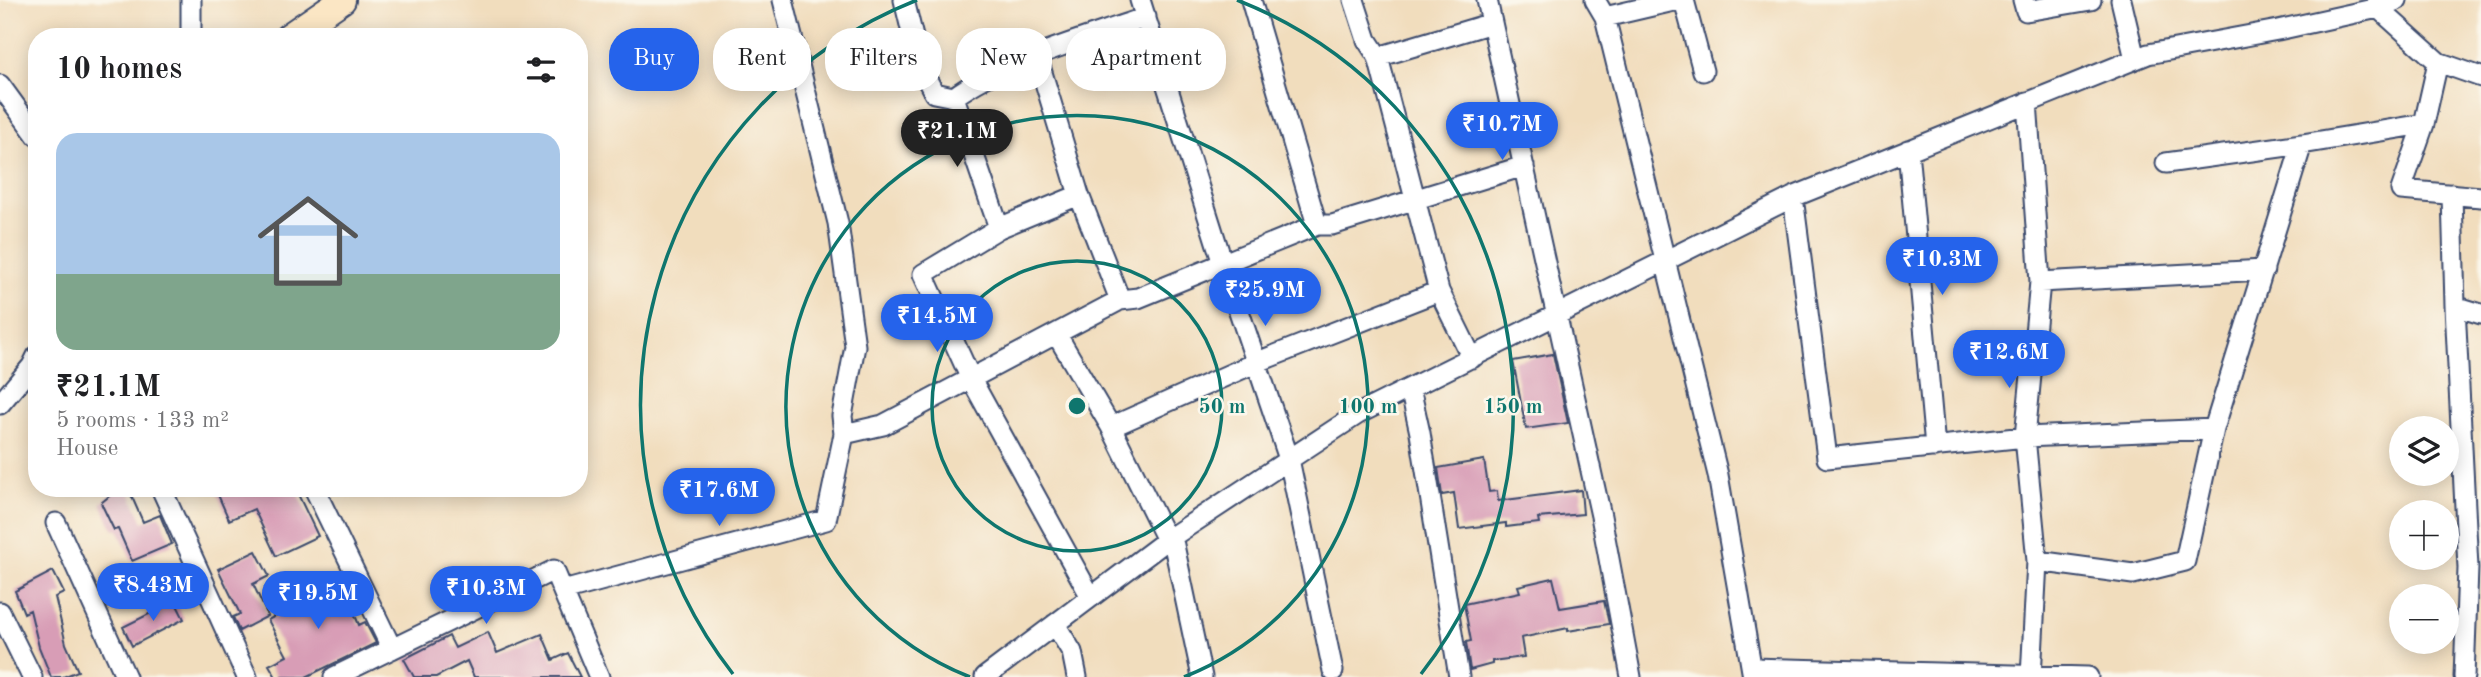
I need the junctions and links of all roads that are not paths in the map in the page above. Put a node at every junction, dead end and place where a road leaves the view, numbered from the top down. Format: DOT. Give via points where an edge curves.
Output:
graph roads {
  1 [pos="191,0"];
  2 [pos="342,0"];
  3 [pos="783,0"];
  4 [pos="904,0"];
  5 [pos="1251,0"];
  6 [pos="1354,0"];
  7 [pos="1487,0"];
  8 [pos="1678,0"];
  9 [pos="1684,0"];
  10 [pos="2024,0"];
  11 [pos="2091,0"];
  12 [pos="2122,0"];
  13 [pos="2398,0"];
  14 [pos="2377,4"];
  15 [pos="1143,8"];
  16 [pos="1600,8"];
  17 [pos="1492,23"];
  18 [pos="191,28"];
  19 [pos="301,28"];
  20 [pos="1052,49"];
  21 [pos="1378,58"];
  22 [pos="2135,59"];
  23 [pos="2438,62"];
  24 [pos="1703,71"];
  25 [pos="2481,77"];
  26 [pos="0,85"];
  27 [pos="962,91"];
  28 [pos="1048,91"];
  29 [pos="954,97"];
  30 [pos="2027,102"];
  31 [pos="28,124"];
  32 [pos="2424,124"];
  33 [pos="2302,144"];
  34 [pos="1908,150"];
  35 [pos="2166,163"];
  36 [pos="1524,166"];
  37 [pos="2452,194"];
  38 [pos="1079,195"];
  39 [pos="1793,197"];
  40 [pos="2481,197"];
  41 [pos="1416,200"];
  42 [pos="1317,225"];
  43 [pos="999,228"];
  44 [pos="1665,261"];
  45 [pos="1223,264"];
  46 [pos="2264,270"];
  47 [pos="2040,282"];
  48 [pos="1439,291"];
  49 [pos="1120,300"];
  50 [pos="2455,306"];
  51 [pos="1558,314"];
  52 [pos="2481,314"];
  53 [pos="1057,335"];
  54 [pos="1472,358"];
  55 [pos="1255,363"];
  56 [pos="28,371"];
  57 [pos="971,379"];
  58 [pos="1410,388"];
  59 [pos="0,404"];
  60 [pos="1111,427"];
  61 [pos="2214,429"];
  62 [pos="844,434"];
  63 [pos="2025,437"];
  64 [pos="1935,447"];
  65 [pos="1289,459"];
  66 [pos="165,497"];
  67 [pos="318,497"];
  68 [pos="56,523"];
  69 [pos="1170,538"];
  70 [pos="2037,561"];
  71 [pos="563,591"];
  72 [pos="1091,597"];
  73 [pos="0,612"];
  74 [pos="1055,624"];
  75 [pos="391,649"];
  76 [pos="1333,671"];
  77 [pos="1752,673"];
  78 [pos="2031,676"];
  79 [pos="33,677"];
  80 [pos="126,677"];
  81 [pos="247,677"];
  82 [pos="334,677"];
  83 [pos="599,677"];
  84 [pos="985,677"];
  85 [pos="1077,677"];
  86 [pos="1202,677"];
  87 [pos="1459,677"];
  88 [pos="1631,677"];
  89 [pos="2088,677"];
  90 [pos="2464,677"];
  1 -- 18 [label="street"];
  2 -- 19 [label="street"];
  3 -- 62 [label="street" via="838,223 846,278 855,346 842,416"];
  4 -- 29 [label="street" via="929,84 934,93"];
  5 -- 42 [label="street"];
  6 -- 21 [label="street"];
  7 -- 17 [label="street"];
  8 -- 16 [label="street"];
  9 -- 24 [label="street"];
  10 -- 11 [label="street" via="2026,11"];
  12 -- 22 [label="street"];
  13 -- 14 [label="street"];
  14 -- 22 [label="street"];
  14 -- 23 [label="street"];
  15 -- 20 [label="street"];
  15 -- 45 [label="street"];
  16 -- 44 [label="street"];
  17 -- 21 [label="street"];
  17 -- 36 [label="street"];
  21 -- 41 [label="street"];
  22 -- 30 [label="street"];
  23 -- 25 [label="street"];
  23 -- 32 [label="street"];
  26 -- 31 [label="street"];
  27 -- 29 [label="street"];
  28 -- 38 [label="street"];
  29 -- 43 [label="street"];
  30 -- 34 [label="street"];
  30 -- 47 [label="street"];
  32 -- 33 [label="street"];
  32 -- 37 [label="street" via="2401,190"];
  33 -- 35 [label="street"];
  33 -- 46 [label="street"];
  34 -- 39 [label="street"];
  34 -- 64 [label="street"];
  36 -- 41 [label="street"];
  36 -- 51 [label="street"];
  37 -- 40 [label="street"];
  37 -- 50 [label="street"];
  38 -- 43 [label="street"];
  38 -- 49 [label="street"];
  39 -- 44 [label="street"];
  39 -- 64 [label="street" via="1827,458"];
  41 -- 42 [label="street" via="1332,225"];
  41 -- 48 [label="street"];
  42 -- 45 [label="street"];
  43 -- 57 [label="street" via="923,274"];
  44 -- 51 [label="street"];
  44 -- 77 [label="street" via="1718,475"];
  45 -- 49 [label="street" via="1138,298"];
  45 -- 55 [label="street"];
  46 -- 47 [label="street"];
  46 -- 61 [label="street"];
  47 -- 63 [label="street"];
  48 -- 54 [label="street"];
  48 -- 55 [label="street"];
  49 -- 53 [label="street"];
  50 -- 52 [label="street"];
  50 -- 90 [label="street" via="2468,568"];
  51 -- 54 [label="street"];
  51 -- 88 [label="street"];
  53 -- 57 [label="street"];
  53 -- 60 [label="street"];
  54 -- 58 [label="street"];
  55 -- 60 [label="street"];
  55 -- 65 [label="street"];
  56 -- 59 [label="street"];
  57 -- 62 [label="street" via="883,425"];
  57 -- 72 [label="street"];
  58 -- 65 [label="street" via="1358,414"];
  58 -- 87 [label="street"];
  60 -- 69 [label="street"];
  61 -- 63 [label="street"];
  61 -- 70 [label="street" via="2185,561 2133,574"];
  62 -- 71 [label="street" via="826,520"];
  63 -- 64 [label="street"];
  63 -- 70 [label="street"];
  65 -- 69 [label="street"];
  65 -- 76 [label="street"];
  66 -- 81 [label="street"];
  67 -- 75 [label="street"];
  68 -- 80 [label="street"];
  69 -- 72 [label="street"];
  69 -- 86 [label="street"];
  70 -- 78 [label="street"];
  71 -- 75 [label="street" via="554,570"];
  71 -- 83 [label="street"];
  72 -- 74 [label="street"];
  73 -- 79 [label="street"];
  74 -- 84 [label="street"];
  74 -- 85 [label="street" via="1072,652"];
  75 -- 82 [label="street"];
  77 -- 78 [label="street"];
  78 -- 89 [label="street"];
}
